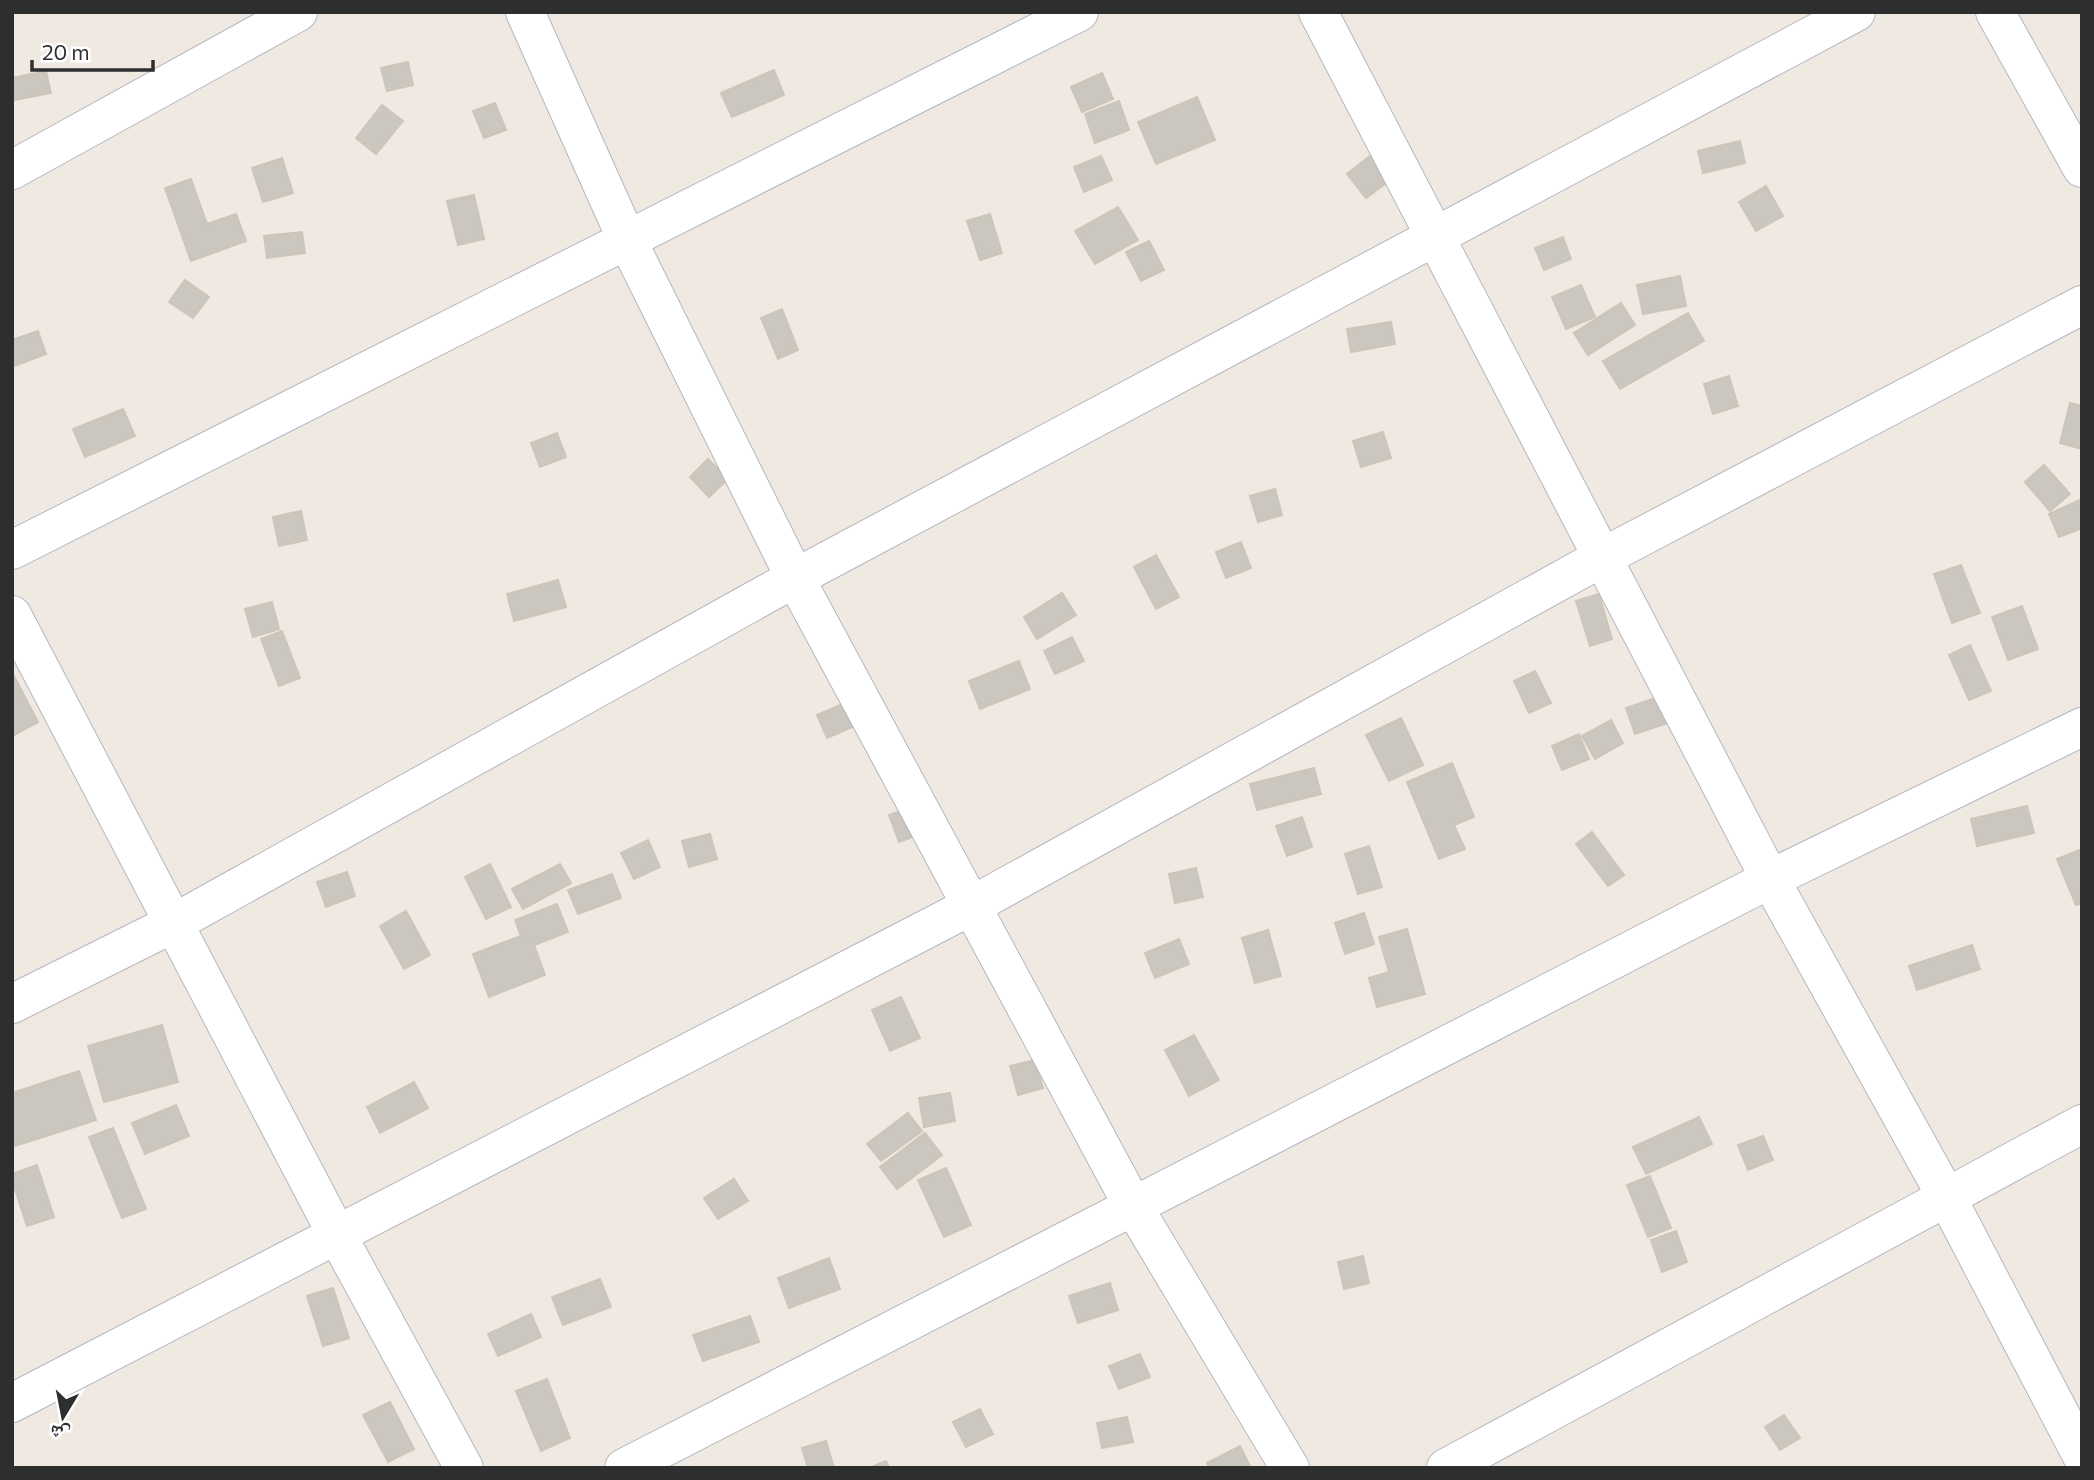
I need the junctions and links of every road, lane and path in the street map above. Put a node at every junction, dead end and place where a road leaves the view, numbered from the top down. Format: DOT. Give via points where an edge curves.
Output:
graph roads {
  1 [pos="298,12"];
  2 [pos="525,12"];
  3 [pos="1079,12"];
  4 [pos="1318,12"];
  5 [pos="1856,12"];
  6 [pos="1995,12"];
  7 [pos="2082,167"];
  8 [pos="12,170"];
  9 [pos="1435,235"];
  10 [pos="627,240"];
  11 [pos="2082,305"];
  12 [pos="12,550"];
  13 [pos="1603,557"];
  14 [pos="795,578"];
  15 [pos="12,615"];
  16 [pos="2082,727"];
  17 [pos="1770,879"];
  18 [pos="971,906"];
  19 [pos="174,923"];
  20 [pos="12,1004"];
  21 [pos="2082,1124"];
  22 [pos="1946,1196"];
  23 [pos="1133,1206"];
  24 [pos="337,1235"];
  25 [pos="12,1403"];
  26 [pos="2082,1456"];
  27 [pos="464,1468"];
  28 [pos="625,1468"];
  29 [pos="1290,1468"];
  30 [pos="1446,1468"];
  1 -- 8 [label="street"];
  2 -- 10 [label="street"];
  3 -- 10 [label="street"];
  4 -- 9 [label="street"];
  5 -- 9 [label="street"];
  6 -- 7 [label="street"];
  9 -- 13 [label="street"];
  9 -- 14 [label="street"];
  10 -- 12 [label="street"];
  10 -- 14 [label="street"];
  11 -- 13 [label="street"];
  13 -- 17 [label="street"];
  13 -- 18 [label="street"];
  14 -- 18 [label="street"];
  14 -- 19 [label="street"];
  15 -- 19 [label="street"];
  16 -- 17 [label="street"];
  17 -- 22 [label="street"];
  17 -- 23 [label="street"];
  18 -- 23 [label="street"];
  18 -- 24 [label="street"];
  19 -- 20 [label="street"];
  19 -- 24 [label="street"];
  21 -- 22 [label="street"];
  22 -- 26 [label="street"];
  22 -- 30 [label="street"];
  23 -- 28 [label="street"];
  23 -- 29 [label="street"];
  24 -- 25 [label="street"];
  24 -- 27 [label="street"];
}
